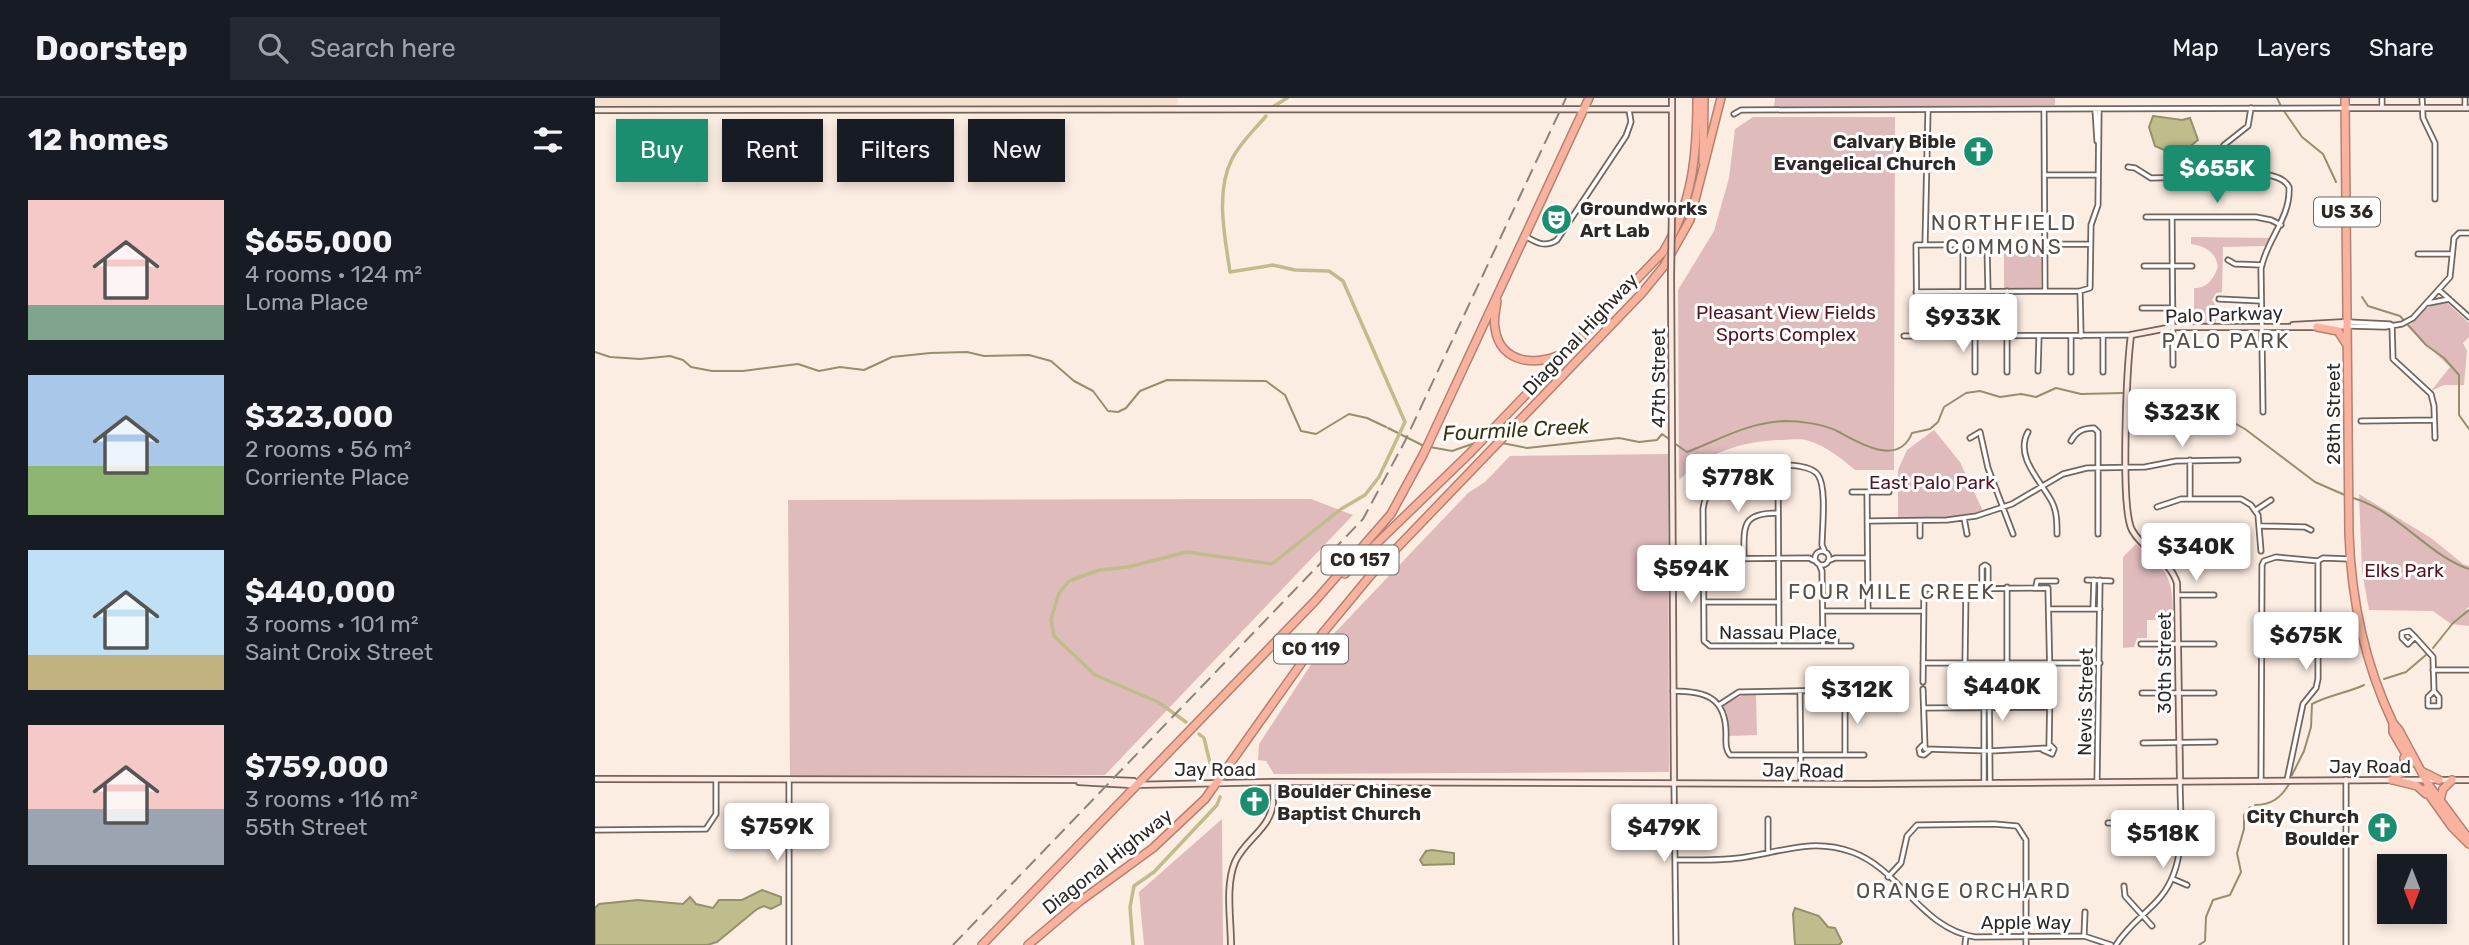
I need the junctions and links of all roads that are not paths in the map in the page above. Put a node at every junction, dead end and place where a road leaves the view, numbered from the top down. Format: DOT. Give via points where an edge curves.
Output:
graph roads {
  1 [pos="1588,98"];
  2 [pos="1672,98"];
  3 [pos="1697,98"];
  4 [pos="1704,98"];
  5 [pos="1721,98"];
  6 [pos="2345,98"];
  7 [pos="2382,98"];
  8 [pos="2422,98"];
  9 [pos="2465,98"];
  10 [pos="2251,108"];
  11 [pos="2345,108"];
  12 [pos="2382,108"];
  13 [pos="2422,108"];
  14 [pos="2467,108"];
  15 [pos="1671,109"];
  16 [pos="2044,109"];
  17 [pos="2097,109"];
  18 [pos="595,110"];
  19 [pos="1583,110"];
  20 [pos="1629,110"];
  21 [pos="1640,110"];
  22 [pos="1928,110"];
  23 [pos="1734,114"];
  24 [pos="1631,122"];
  25 [pos="2128,167"];
  26 [pos="2211,167"];
  27 [pos="2045,175"];
  28 [pos="2098,175"];
  29 [pos="1701,184"];
  30 [pos="2435,199"];
  31 [pos="2146,217"];
  32 [pos="2172,217"];
  33 [pos="2281,225"];
  34 [pos="2469,233"];
  35 [pos="1525,236"];
  36 [pos="2045,244"];
  37 [pos="2090,244"];
  38 [pos="1925,245"];
  39 [pos="1963,245"];
  40 [pos="1987,245"];
  41 [pos="2419,254"];
  42 [pos="2452,254"];
  43 [pos="2228,260"];
  44 [pos="2262,265"];
  45 [pos="2144,266"];
  46 [pos="2172,266"];
  47 [pos="2192,266"];
  48 [pos="2439,290"];
  49 [pos="1988,291"];
  50 [pos="2007,291"];
  51 [pos="2045,291"];
  52 [pos="2080,291"];
  53 [pos="1916,292"];
  54 [pos="1963,292"];
  55 [pos="1499,293"];
  56 [pos="2219,299"];
  57 [pos="2450,299"];
  58 [pos="2262,302"];
  59 [pos="2427,303"];
  60 [pos="2142,308"];
  61 [pos="2173,308"];
  62 [pos="2469,317"];
  63 [pos="2348,324"];
  64 [pos="2392,325"];
  65 [pos="2292,326"];
  66 [pos="2173,327"];
  67 [pos="2262,327"];
  68 [pos="2317,327"];
  69 [pos="2103,335"];
  70 [pos="2130,335"];
  71 [pos="1904,336"];
  72 [pos="1917,336"];
  73 [pos="1975,336"];
  74 [pos="2007,336"];
  75 [pos="2039,336"];
  76 [pos="2071,336"];
  77 [pos="2081,336"];
  78 [pos="2348,347"];
  79 [pos="1571,348"];
  80 [pos="2173,365"];
  81 [pos="2038,371"];
  82 [pos="1975,372"];
  83 [pos="2007,372"];
  84 [pos="2071,372"];
  85 [pos="2103,372"];
  86 [pos="2263,412"];
  87 [pos="2434,420"];
  88 [pos="2361,421"];
  89 [pos="2028,432"];
  90 [pos="1971,438"];
  91 [pos="2435,438"];
  92 [pos="2071,441"];
  93 [pos="2190,460"];
  94 [pos="2238,460"];
  95 [pos="1778,466"];
  96 [pos="2099,468"];
  97 [pos="2127,468"];
  98 [pos="2042,486"];
  99 [pos="1852,492"];
  100 [pos="1867,492"];
  101 [pos="1889,492"];
  102 [pos="2190,499"];
  103 [pos="2271,500"];
  104 [pos="2157,507"];
  105 [pos="2003,508"];
  106 [pos="2256,510"];
  107 [pos="1778,513"];
  108 [pos="1964,518"];
  109 [pos="1920,520"];
  110 [pos="1868,521"];
  111 [pos="2261,526"];
  112 [pos="2311,530"];
  113 [pos="1966,534"];
  114 [pos="2013,534"];
  115 [pos="2057,534"];
  116 [pos="2098,534"];
  117 [pos="1920,536"];
  118 [pos="1822,545"];
  119 [pos="2214,546"];
  120 [pos="2261,551"];
  121 [pos="1818,553"];
  122 [pos="1827,553"];
  123 [pos="1779,558"];
  124 [pos="1809,558"];
  125 [pos="1835,558"];
  126 [pos="1867,558"];
  127 [pos="1673,559"];
  128 [pos="1703,559"];
  129 [pos="1744,559"];
  130 [pos="2350,559"];
  131 [pos="2165,561"];
  132 [pos="2318,561"];
  133 [pos="1818,563"];
  134 [pos="1827,563"];
  135 [pos="1822,571"];
  136 [pos="2056,580"];
  137 [pos="2087,580"];
  138 [pos="2094,580"];
  139 [pos="2100,580"];
  140 [pos="2111,580"];
  141 [pos="2036,586"];
  142 [pos="1966,587"];
  143 [pos="1985,587"];
  144 [pos="2007,587"];
  145 [pos="2178,595"];
  146 [pos="2214,595"];
  147 [pos="1316,600"];
  148 [pos="1703,602"];
  149 [pos="1779,602"];
  150 [pos="2050,609"];
  151 [pos="2093,609"];
  152 [pos="2100,609"];
  153 [pos="1823,611"];
  154 [pos="1868,611"];
  155 [pos="1923,611"];
  156 [pos="2415,637"];
  157 [pos="1823,639"];
  158 [pos="2178,644"];
  159 [pos="2214,644"];
  160 [pos="2141,645"];
  161 [pos="1780,646"];
  162 [pos="1823,646"];
  163 [pos="1836,646"];
  164 [pos="1851,646"];
  165 [pos="1923,663"];
  166 [pos="1965,663"];
  167 [pos="1987,663"];
  168 [pos="2007,663"];
  169 [pos="2050,663"];
  170 [pos="2100,663"];
  171 [pos="2433,670"];
  172 [pos="2469,670"];
  173 [pos="2050,680"];
  174 [pos="1923,681"];
  175 [pos="2050,688"];
  176 [pos="1923,689"];
  177 [pos="1800,690"];
  178 [pos="1673,691"];
  179 [pos="2434,691"];
  180 [pos="2178,693"];
  181 [pos="2214,693"];
  182 [pos="2142,694"];
  183 [pos="1719,705"];
  184 [pos="2050,707"];
  185 [pos="1924,708"];
  186 [pos="1984,708"];
  187 [pos="1990,708"];
  188 [pos="2393,723"];
  189 [pos="2393,732"];
  190 [pos="2179,742"];
  191 [pos="2215,742"];
  192 [pos="2143,743"];
  193 [pos="1987,751"];
  194 [pos="1801,755"];
  195 [pos="1845,755"];
  196 [pos="1864,755"];
  197 [pos="2420,771"];
  198 [pos="595,779"];
  199 [pos="2346,779"];
  200 [pos="716,780"];
  201 [pos="789,780"];
  202 [pos="2180,780"];
  203 [pos="2261,780"];
  204 [pos="2287,780"];
  205 [pos="2392,780"];
  206 [pos="2423,780"];
  207 [pos="2439,780"];
  208 [pos="2452,780"];
  209 [pos="2469,780"];
  210 [pos="1273,782"];
  211 [pos="2097,782"];
  212 [pos="1217,783"];
  213 [pos="1674,783"];
  214 [pos="1801,783"];
  215 [pos="1987,783"];
  216 [pos="1137,784"];
  217 [pos="2437,801"];
  218 [pos="1273,802"];
  219 [pos="1768,819"];
  220 [pos="2108,823"];
  221 [pos="2180,823"];
  222 [pos="2192,823"];
  223 [pos="595,830"];
  224 [pos="2469,841"];
  225 [pos="1768,853"];
  226 [pos="1676,860"];
  227 [pos="1888,877"];
  228 [pos="2173,879"];
  229 [pos="2187,885"];
  230 [pos="2124,886"];
  231 [pos="2085,912"];
  232 [pos="2142,915"];
  233 [pos="2152,926"];
  234 [pos="1966,935"];
  235 [pos="2026,936"];
  236 [pos="2084,936"];
  237 [pos="789,945"];
  238 [pos="982,945"];
  239 [pos="1028,945"];
  240 [pos="1231,945"];
  241 [pos="1676,945"];
  242 [pos="1965,945"];
  243 [pos="2027,945"];
  244 [pos="2111,945"];
  245 [pos="2116,945"];
  246 [pos="2346,945"];
  1 -- 19 [label="highway, CO 119"];
  2 -- 15 [label="street, 47th Street"];
  3 -- 79 [label="highway, CO 157" via="1693,173 1676,229 1651,268"];
  4 -- 29 [label="highway"];
  5 -- 29 [label="highway, CO 119"];
  6 -- 11 [label="highway, 28th Street / US 36"];
  7 -- 12 [label="street"];
  8 -- 13 [label="street"];
  9 -- 14 [label="street"];
  10 -- 11 [label="street"];
  10 -- 17 [label="street"];
  10 -- 26 [label="street" via="2248,126 2224,145"];
  11 -- 12 [label="street"];
  11 -- 63 [label="highway, 28th Street / US 36"];
  12 -- 13 [label="street"];
  13 -- 14 [label="street"];
  13 -- 30 [label="street" via="2435,144"];
  15 -- 21 [label="street"];
  15 -- 127 [label="street, 47th Street, bridge"];
  16 -- 17 [label="street"];
  16 -- 22 [label="street"];
  16 -- 27 [label="street"];
  17 -- 28 [label="street"];
  18 -- 19 [label="street"];
  19 -- 20 [label="street"];
  19 -- 35 [label="highway, CO 119"];
  20 -- 21 [label="street"];
  20 -- 24 [label="street"];
  21 -- 24 [label="street"];
  22 -- 23 [label="street" via="1741,110"];
  22 -- 38 [label="street"];
  24 -- 35 [label="street" via="1557,240 1541,245"];
  25 -- 26 [label="street" via="2161,179 2200,177"];
  26 -- 33 [label="street" via="2280,176 2289,195"];
  27 -- 28 [label="street"];
  27 -- 36 [label="street"];
  28 -- 37 [label="street"];
  29 -- 212 [label="highway, Diagonal Highway / CO 119" via="1685,231 1664,266 1385,560 1331,624"];
  31 -- 32 [label="street"];
  32 -- 33 [label="street" via="2264,218"];
  32 -- 46 [label="street"];
  33 -- 44 [label="street"];
  34 -- 42 [label="street" via="2455,235"];
  35 -- 55 [label="highway, CO 119"];
  36 -- 37 [label="street"];
  36 -- 40 [label="street"];
  36 -- 51 [label="street"];
  37 -- 52 [label="street" via="2090,288"];
  38 -- 39 [label="street"];
  38 -- 53 [label="street" via="1916,245"];
  39 -- 40 [label="street"];
  39 -- 54 [label="street"];
  40 -- 49 [label="street"];
  41 -- 42 [label="street"];
  42 -- 48 [label="street" via="2452,274"];
  43 -- 44 [label="street"];
  44 -- 58 [label="street"];
  45 -- 46 [label="street"];
  46 -- 47 [label="street"];
  46 -- 61 [label="street"];
  48 -- 57 [label="street"];
  48 -- 59 [label="street"];
  49 -- 50 [label="street"];
  49 -- 54 [label="street"];
  50 -- 51 [label="street"];
  50 -- 74 [label="street"];
  51 -- 52 [label="street"];
  52 -- 77 [label="street"];
  53 -- 54 [label="street"];
  53 -- 72 [label="street"];
  55 -- 79 [label="highway" via="1495,331 1509,354 1537,362"];
  55 -- 147 [label="highway, CO 119" via="1398,504"];
  56 -- 58 [label="street"];
  57 -- 59 [label="street"];
  57 -- 62 [label="street"];
  58 -- 67 [label="street"];
  59 -- 64 [label="street" via="2411,320"];
  60 -- 61 [label="street"];
  61 -- 66 [label="street"];
  63 -- 64 [label="street"];
  63 -- 65 [label="street, Palo Parkway"];
  63 -- 68 [label="street, Palo Parkway"];
  63 -- 78 [label="highway, 28th Street / US 36"];
  64 -- 87 [label="street" via="2393,359 2431,394"];
  65 -- 67 [label="street, Palo Parkway"];
  65 -- 68 [label="street, Palo Parkway"];
  66 -- 67 [label="street, Palo Parkway"];
  66 -- 70 [label="street, Palo Parkway"];
  66 -- 80 [label="street"];
  67 -- 86 [label="street"];
  68 -- 78 [label="highway" via="2338,331"];
  69 -- 70 [label="street, Palo Parkway"];
  69 -- 77 [label="street, Palo Parkway"];
  69 -- 85 [label="street"];
  70 -- 97 [label="street, 30th Street"];
  71 -- 72 [label="street, Palo Parkway"];
  72 -- 73 [label="street, Palo Parkway"];
  73 -- 74 [label="street, Palo Parkway"];
  73 -- 82 [label="street"];
  74 -- 75 [label="street, Palo Parkway"];
  74 -- 83 [label="street"];
  75 -- 76 [label="street, Palo Parkway"];
  75 -- 81 [label="street"];
  76 -- 77 [label="street, Palo Parkway"];
  76 -- 84 [label="street"];
  78 -- 130 [label="highway, 28th Street / US 36"];
  79 -- 147 [label="highway, CO 157" via="1469,454"];
  87 -- 88 [label="street"];
  87 -- 91 [label="street"];
  89 -- 98 [label="street" via="2027,458"];
  90 -- 105 [label="street" via="1980,432"];
  92 -- 96 [label="street" via="2078,432 2096,429"];
  93 -- 94 [label="street"];
  93 -- 97 [label="street"];
  93 -- 102 [label="street"];
  95 -- 107 [label="street"];
  95 -- 118 [label="street" via="1805,466 1820,479"];
  95 -- 128 [label="street" via="1740,467 1715,482 1704,504"];
  96 -- 97 [label="street"];
  96 -- 98 [label="street" via="2063,474"];
  96 -- 116 [label="street"];
  97 -- 131 [label="street, 30th Street" via="2129,523 2137,537"];
  98 -- 105 [label="street"];
  98 -- 115 [label="street" via="2056,514"];
  99 -- 100 [label="street"];
  100 -- 101 [label="street"];
  100 -- 110 [label="street"];
  102 -- 104 [label="street"];
  102 -- 106 [label="street" via="2241,499"];
  103 -- 106 [label="street"];
  105 -- 108 [label="street"];
  105 -- 114 [label="street"];
  106 -- 111 [label="street"];
  107 -- 123 [label="street"];
  107 -- 129 [label="street" via="1761,513 1749,520 1744,530"];
  108 -- 109 [label="street"];
  108 -- 113 [label="street"];
  109 -- 110 [label="street"];
  109 -- 117 [label="street"];
  110 -- 126 [label="street"];
  111 -- 112 [label="street"];
  111 -- 120 [label="street"];
  118 -- 121 [label="street"];
  118 -- 122 [label="street"];
  119 -- 131 [label="street" via="2180,547"];
  121 -- 122 [label="street"];
  121 -- 124 [label="street"];
  121 -- 133 [label="street"];
  122 -- 125 [label="street"];
  122 -- 134 [label="street"];
  123 -- 124 [label="street"];
  123 -- 129 [label="street"];
  123 -- 149 [label="street"];
  124 -- 133 [label="street"];
  125 -- 126 [label="street"];
  125 -- 134 [label="street"];
  126 -- 154 [label="street"];
  127 -- 128 [label="street"];
  127 -- 178 [label="street, 47th Street"];
  128 -- 129 [label="street"];
  128 -- 148 [label="street"];
  130 -- 132 [label="street"];
  130 -- 188 [label="highway, 28th Street / US 36" via="2364,645"];
  131 -- 145 [label="street, 30th Street" via="2174,574"];
  132 -- 203 [label="street" via="2276,557 2264,561"];
  132 -- 204 [label="street" via="2318,680 2303,704"];
  133 -- 134 [label="street"];
  133 -- 135 [label="street"];
  134 -- 135 [label="street"];
  135 -- 153 [label="street"];
  136 -- 141 [label="street" via="2037,581"];
  137 -- 138 [label="street"];
  138 -- 139 [label="street"];
  138 -- 151 [label="street"];
  139 -- 140 [label="street"];
  139 -- 152 [label="street, Nevis Street"];
  141 -- 144 [label="street"];
  141 -- 150 [label="street" via="2048,588"];
  142 -- 143 [label="street"];
  142 -- 155 [label="street" via="1926,587"];
  142 -- 166 [label="street"];
  143 -- 143 [label="street" via="1984,565 1988,567"];
  143 -- 144 [label="street"];
  144 -- 168 [label="street"];
  145 -- 146 [label="street"];
  145 -- 158 [label="street, 30th Street"];
  147 -- 216 [label="highway, Diagonal Highway / CO 119"];
  148 -- 149 [label="street"];
  148 -- 161 [label="street, Nassau Place" via="1706,644"];
  149 -- 161 [label="street"];
  150 -- 151 [label="street"];
  150 -- 169 [label="street"];
  151 -- 152 [label="street"];
  152 -- 170 [label="street, Nevis Street"];
  153 -- 154 [label="street"];
  153 -- 157 [label="street"];
  154 -- 155 [label="street"];
  155 -- 165 [label="street"];
  156 -- 171 [label="street" via="2431,653"];
  157 -- 162 [label="street"];
  157 -- 163 [label="street" via="1836,640"];
  158 -- 159 [label="street"];
  158 -- 160 [label="street"];
  158 -- 180 [label="street, 30th Street"];
  161 -- 162 [label="street, Nassau Place"];
  162 -- 163 [label="street, Nassau Place"];
  163 -- 164 [label="street, Nassau Place"];
  165 -- 166 [label="street"];
  165 -- 174 [label="street"];
  166 -- 167 [label="street"];
  167 -- 168 [label="street"];
  167 -- 186 [label="street"];
  167 -- 187 [label="street"];
  168 -- 169 [label="street"];
  169 -- 170 [label="street"];
  169 -- 173 [label="street"];
  170 -- 211 [label="street, Nevis Street"];
  171 -- 172 [label="street"];
  171 -- 179 [label="street"];
  175 -- 184 [label="street"];
  176 -- 185 [label="street"];
  177 -- 183 [label="street" via="1739,692"];
  177 -- 194 [label="street"];
  177 -- 195 [label="street" via="1839,690 1845,697"];
  178 -- 183 [label="street" via="1700,692"];
  178 -- 213 [label="street, 47th Street"];
  179 -- 179 [label="street" via="2428,697 2428,706 2439,706"];
  180 -- 181 [label="street"];
  180 -- 182 [label="street"];
  180 -- 190 [label="street, 30th Street"];
  183 -- 194 [label="street" via="1726,720 1728,754"];
  184 -- 187 [label="street"];
  184 -- 193 [label="street" via="2047,748"];
  185 -- 186 [label="street"];
  185 -- 193 [label="street" via="1923,745 1929,751"];
  186 -- 187 [label="street"];
  186 -- 193 [label="street"];
  187 -- 193 [label="street"];
  188 -- 189 [label="highway, 28th Street / US 36"];
  188 -- 197 [label="highway, 28th Street / US 36"];
  189 -- 205 [label="highway" via="2407,766"];
  189 -- 206 [label="highway, 28th Street / US 36"];
  190 -- 191 [label="street"];
  190 -- 192 [label="street"];
  190 -- 202 [label="street, 30th Street"];
  193 -- 215 [label="street"];
  194 -- 195 [label="street"];
  194 -- 214 [label="street"];
  195 -- 196 [label="street"];
  197 -- 206 [label="highway, 28th Street / US 36"];
  197 -- 207 [label="highway"];
  198 -- 200 [label="street, Jay Road"];
  199 -- 204 [label="street, Jay Road"];
  199 -- 205 [label="street, Jay Road"];
  199 -- 246 [label="street"];
  200 -- 201 [label="street, Jay Road"];
  200 -- 223 [label="street" via="716,814 706,829"];
  201 -- 216 [label="street, Jay Road"];
  201 -- 237 [label="street"];
  202 -- 203 [label="street, Jay Road"];
  202 -- 211 [label="street, Jay Road"];
  202 -- 221 [label="street, 30th Street"];
  203 -- 204 [label="street, Jay Road"];
  205 -- 206 [label="street, Jay Road"];
  205 -- 217 [label="highway" via="2417,786"];
  206 -- 207 [label="street, Jay Road"];
  206 -- 217 [label="highway, US 36"];
  207 -- 208 [label="street, Jay Road"];
  208 -- 209 [label="street, Jay Road"];
  208 -- 217 [label="highway"];
  210 -- 212 [label="street, Jay Road"];
  210 -- 213 [label="street, Jay Road"];
  210 -- 218 [label="street"];
  211 -- 215 [label="street, Jay Road"];
  212 -- 216 [label="street, Jay Road"];
  212 -- 239 [label="highway, Diagonal Highway / CO 119" via="1153,848"];
  213 -- 214 [label="street, Jay Road"];
  213 -- 226 [label="street"];
  214 -- 215 [label="street, Jay Road"];
  216 -- 238 [label="highway, Diagonal Highway / CO 119"];
  217 -- 224 [label="highway, US 36"];
  218 -- 240 [label="street" via="1268,821 1234,864"];
  219 -- 225 [label="street"];
  220 -- 221 [label="street"];
  221 -- 222 [label="street"];
  221 -- 228 [label="street, 30th Street"];
  225 -- 226 [label="street, Apple Way"];
  225 -- 227 [label="street, Apple Way" via="1807,845 1839,849 1859,855"];
  226 -- 241 [label="street"];
  227 -- 234 [label="street, Apple Way" via="1940,923"];
  227 -- 235 [label="street" via="1901,863 1907,836 1917,825 2013,825 2026,840"];
  228 -- 229 [label="street"];
  228 -- 232 [label="street, 30th Street"];
  230 -- 232 [label="street" via="2125,896"];
  231 -- 236 [label="street"];
  232 -- 233 [label="street"];
  232 -- 245 [label="street, 30th Street"];
  234 -- 235 [label="street, Apple Way"];
  234 -- 242 [label="street"];
  235 -- 236 [label="street, Apple Way"];
  235 -- 243 [label="street"];
  236 -- 244 [label="street, Apple Way"];
}
